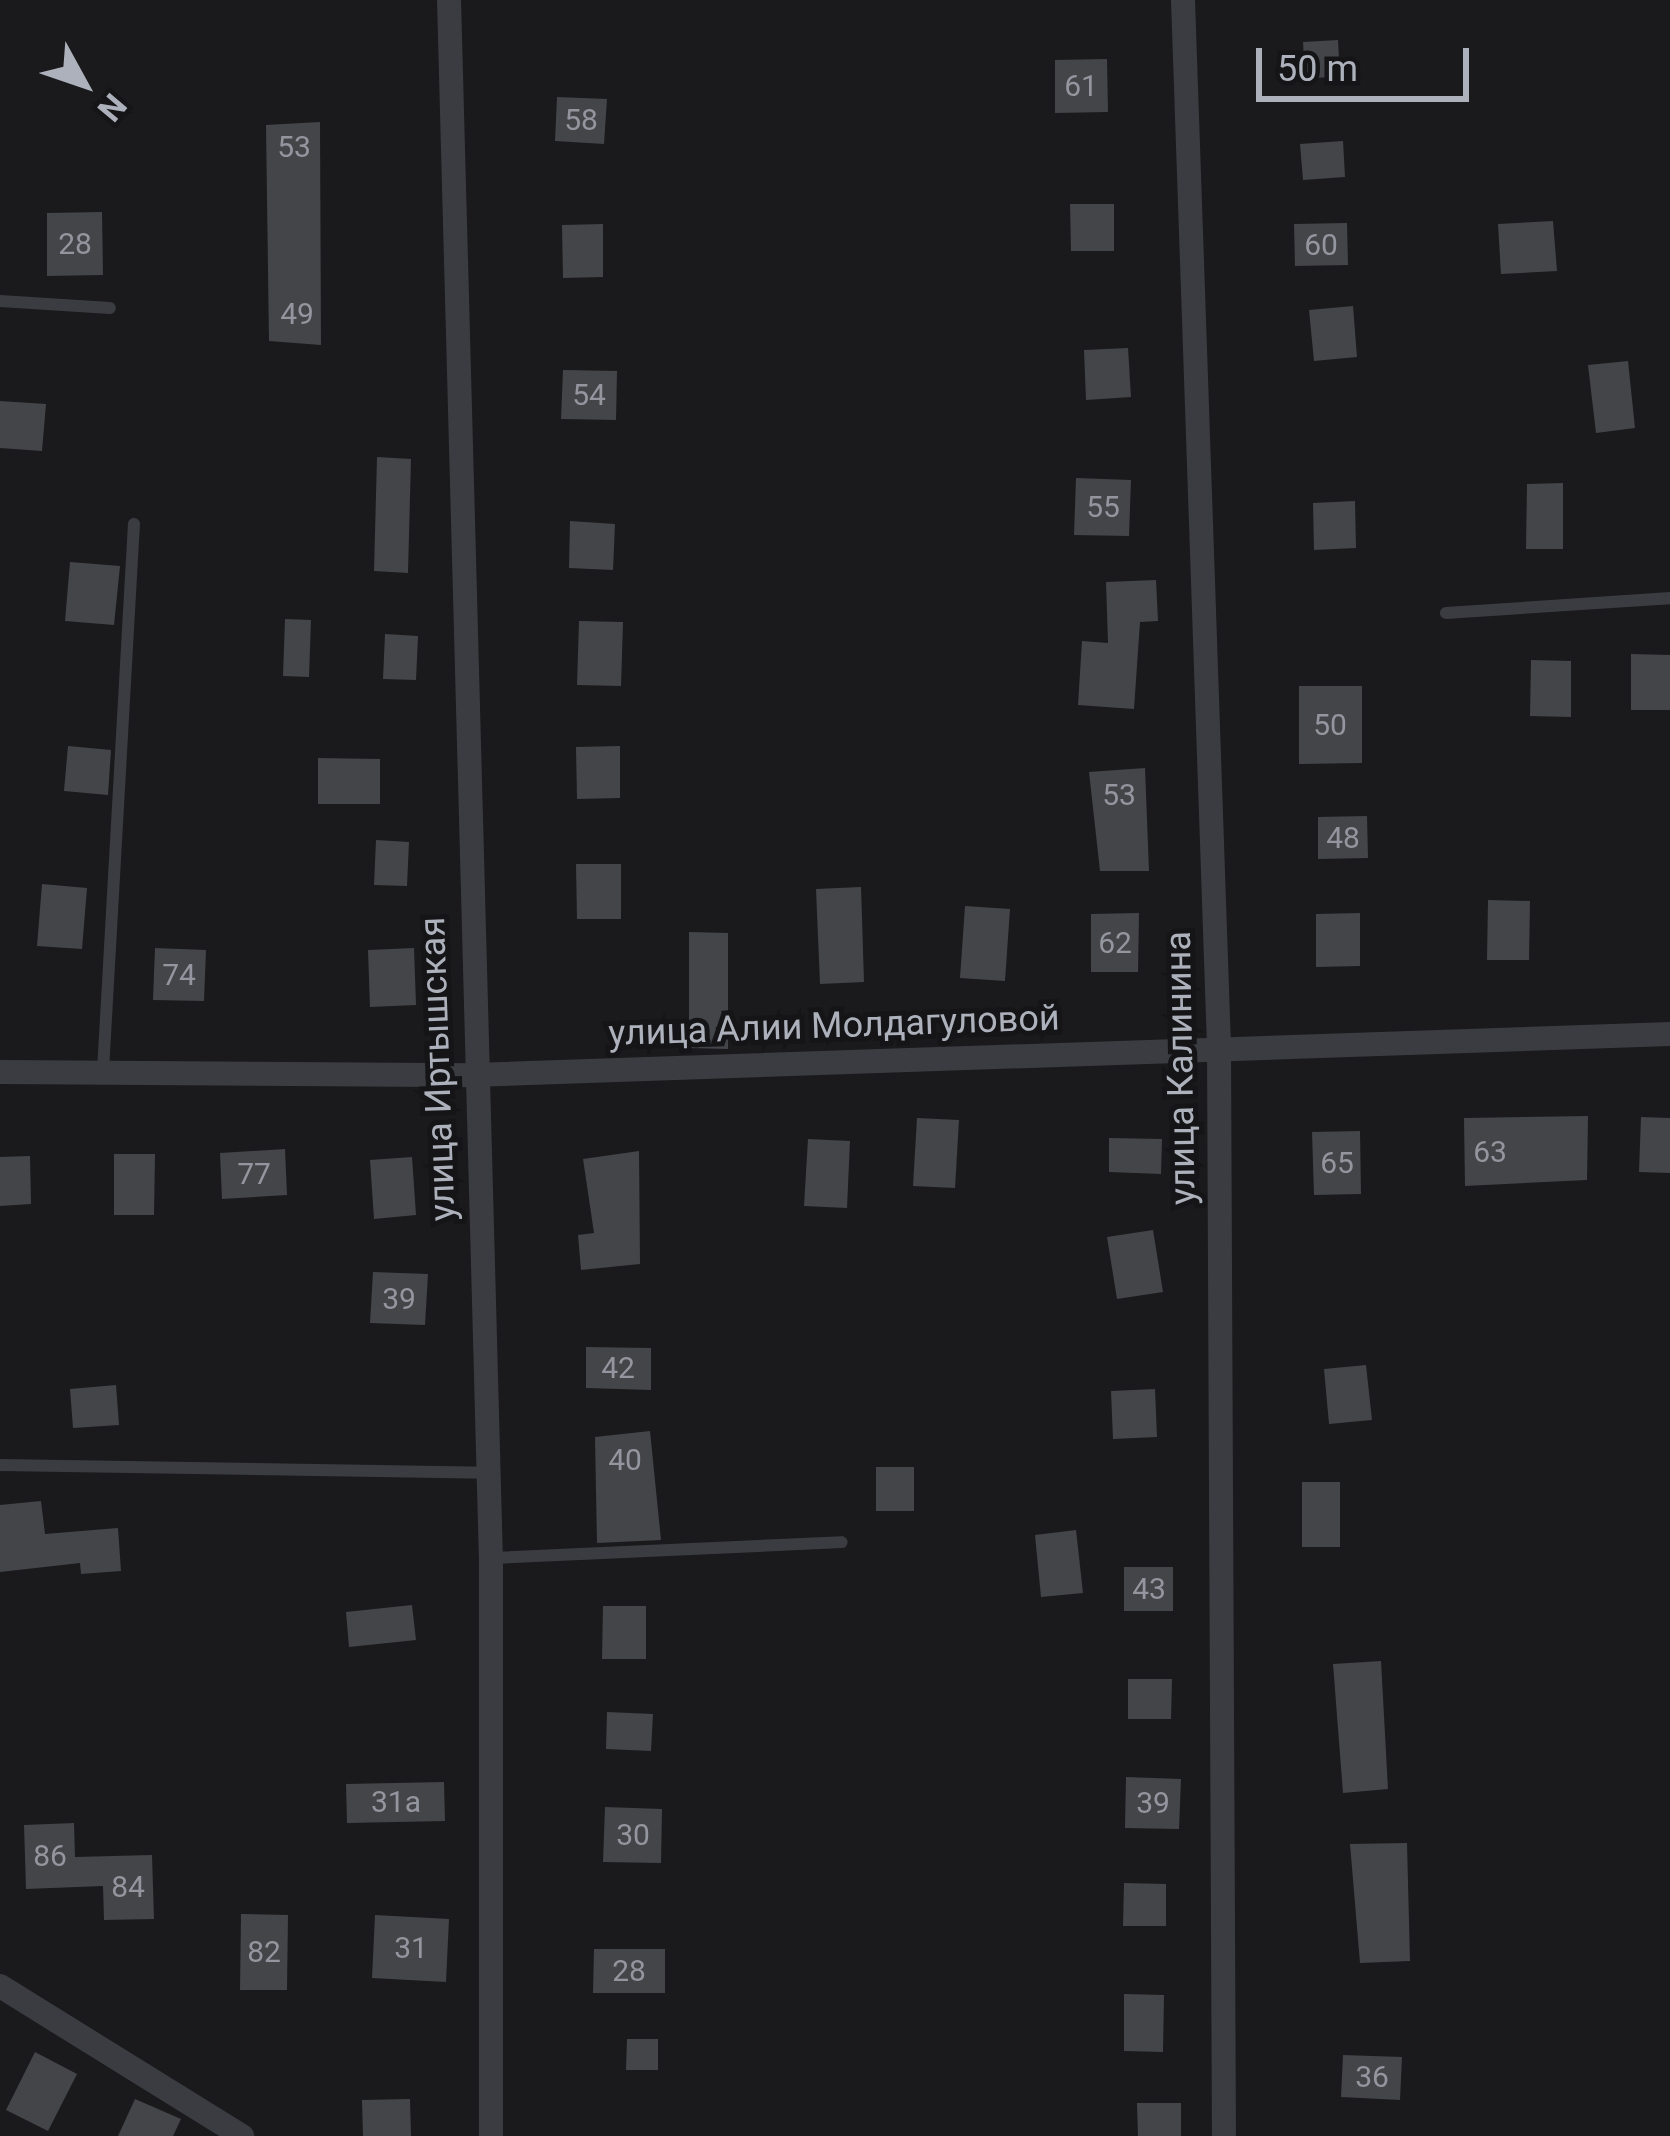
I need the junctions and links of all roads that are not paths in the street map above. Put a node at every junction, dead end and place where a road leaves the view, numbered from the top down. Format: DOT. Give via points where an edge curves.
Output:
graph roads {
  1 [pos="449,0"];
  2 [pos="1183,0"];
  3 [pos="0,302"];
  4 [pos="110,308"];
  5 [pos="134,524"];
  6 [pos="1670,598"];
  7 [pos="1446,613"];
  8 [pos="1670,1034"];
  9 [pos="1219,1048"];
  10 [pos="103,1071"];
  11 [pos="0,1072"];
  12 [pos="473,1075"];
  13 [pos="0,1465"];
  14 [pos="486,1473"];
  15 [pos="842,1542"];
  16 [pos="490,1558"];
  17 [pos="0,1986"];
  18 [pos="242,2136"];
  19 [pos="491,2136"];
  20 [pos="1224,2136"];
  1 -- 12 [label="street, улица Иртышская"];
  2 -- 9 [label="street, улица Калинина"];
  3 -- 4 [label="lane"];
  5 -- 10 [label="lane"];
  6 -- 7 [label="lane"];
  8 -- 9 [label="street, улица Алии Молдагуловой"];
  9 -- 12 [label="street, улица Алии Молдагуловой"];
  9 -- 20 [label="street, улица Калинина"];
  10 -- 11 [label="street, улица Алии Молдагуловой"];
  10 -- 12 [label="street, улица Алии Молдагуловой"];
  12 -- 14 [label="street, улица Иртышская"];
  13 -- 14 [label="lane"];
  14 -- 16 [label="street, улица Иртышская"];
  15 -- 16 [label="lane"];
  16 -- 19 [label="street, улица Иртышская"];
  17 -- 18 [label="street"];
}
